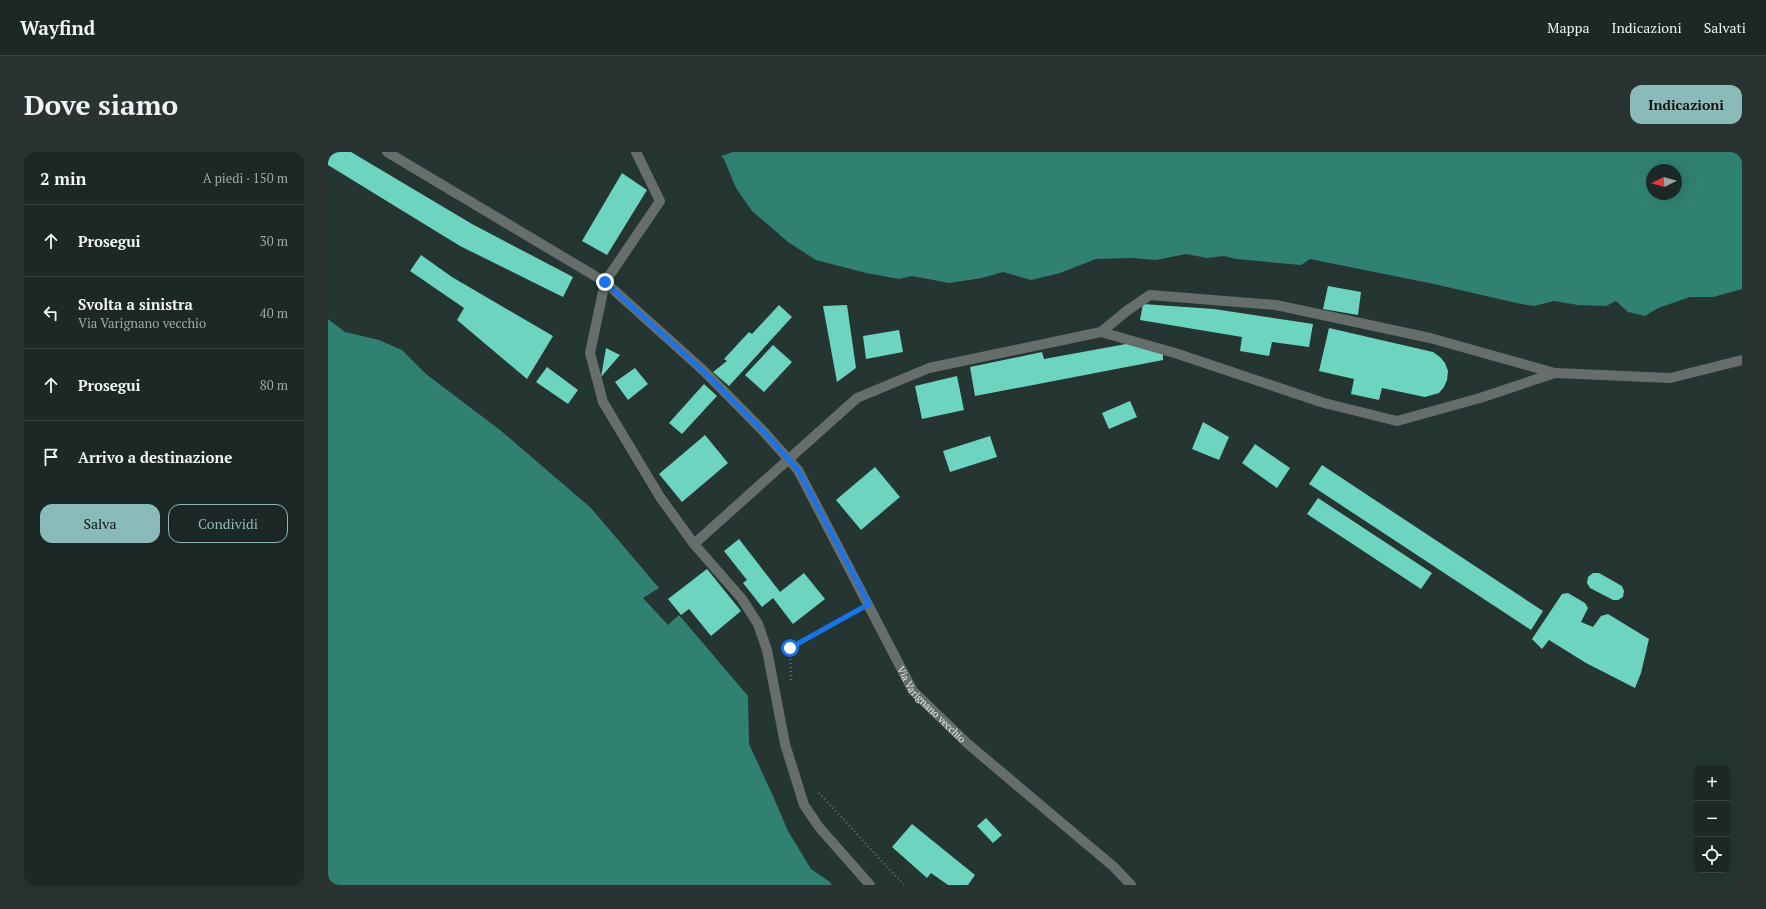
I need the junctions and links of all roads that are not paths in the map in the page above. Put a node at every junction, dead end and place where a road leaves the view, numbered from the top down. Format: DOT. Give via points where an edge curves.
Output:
graph roads {
  1 [pos="387,152"];
  2 [pos="636,152"];
  3 [pos="605,282"];
  4 [pos="1101,332"];
  5 [pos="1742,360"];
  6 [pos="1555,373"];
  7 [pos="694,544"];
  8 [pos="870,885"];
  9 [pos="1131,885"];
  1 -- 3 [label="street, Via Varignano vecchio"];
  2 -- 3 [label="street" via="660,201"];
  3 -- 7 [label="street" via="590,353 603,402 660,497"];
  3 -- 9 [label="street, Via Varignano vecchio, bridge" via="704,372 798,470 913,691 968,744 1114,867"];
  4 -- 6 [label="street" via="1175,353 1324,403 1397,420 1480,398"];
  4 -- 6 [label="street" via="1150,295 1276,305 1430,338"];
  4 -- 7 [label="street" via="929,368 857,398"];
  5 -- 6 [label="street" via="1670,378"];
  7 -- 8 [label="street" via="742,598 758,624 767,650 785,744 804,805"];
}
